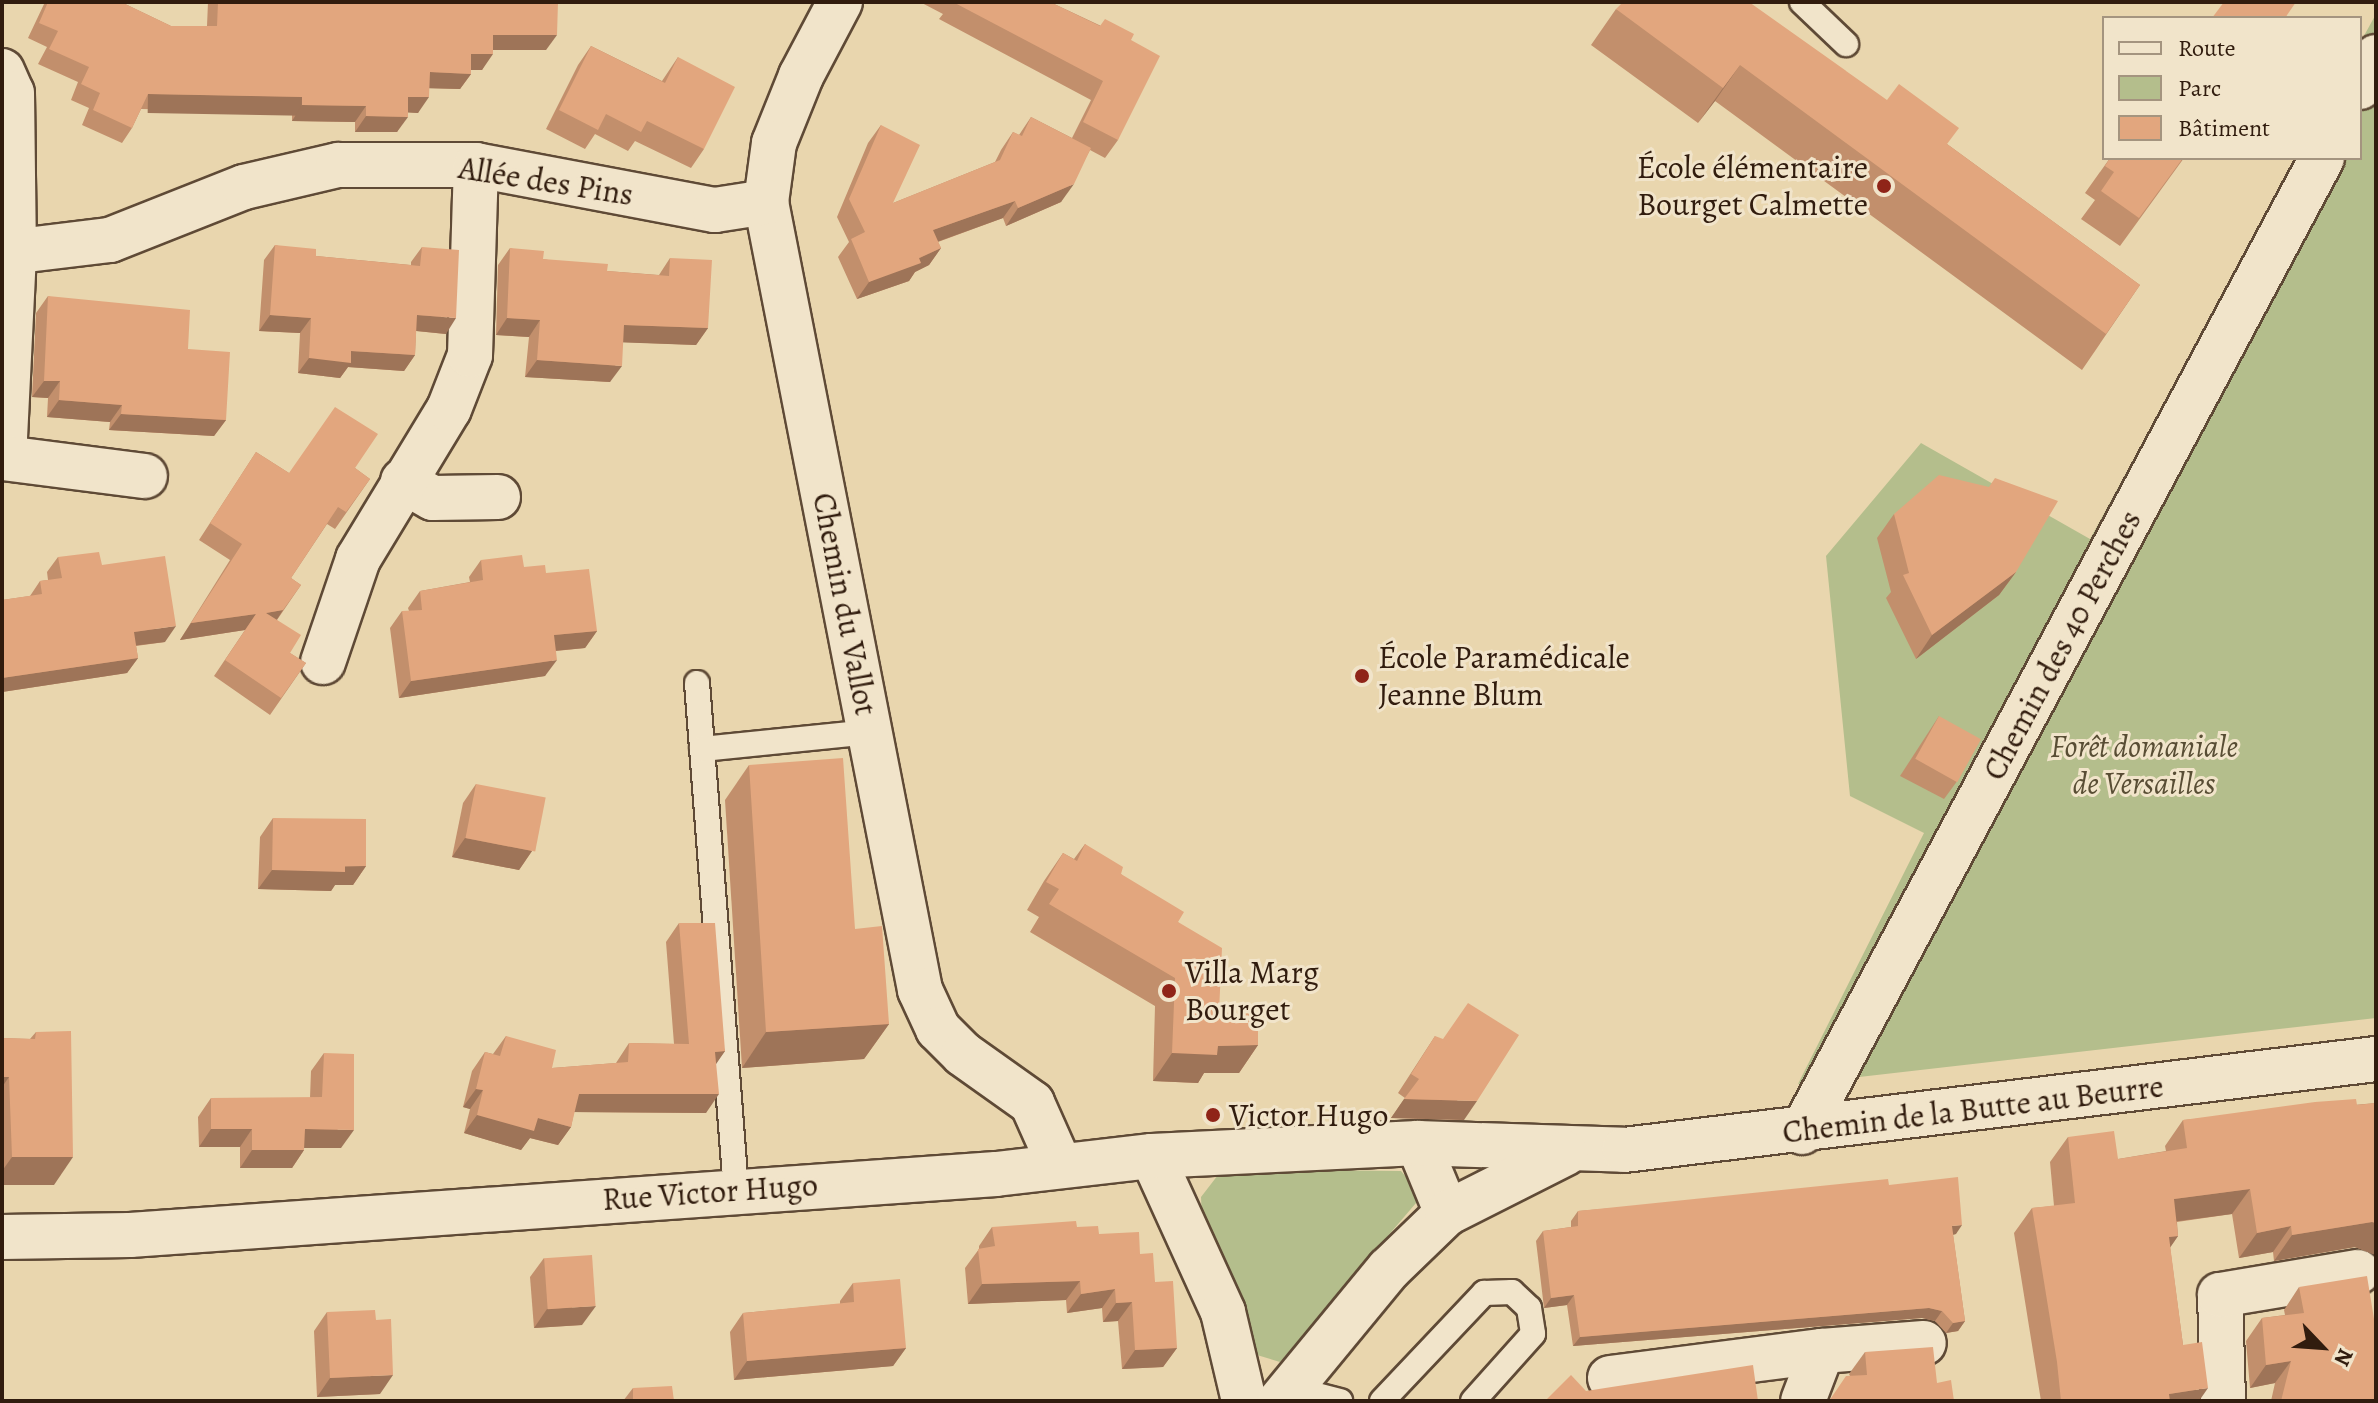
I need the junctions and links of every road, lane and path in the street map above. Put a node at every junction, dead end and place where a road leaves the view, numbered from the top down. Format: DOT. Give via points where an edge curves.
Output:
graph roads {
  1 [pos="840,2"];
  2 [pos="1802,2"];
  3 [pos="1846,44"];
  4 [pos="2376,57"];
  5 [pos="2,71"];
  6 [pos="2362,83"];
  7 [pos="2321,160"];
  8 [pos="476,165"];
  9 [pos="766,202"];
  10 [pos="8,253"];
  11 [pos="3,459"];
  12 [pos="145,476"];
  13 [pos="403,481"];
  14 [pos="498,497"];
  15 [pos="323,662"];
  16 [pos="697,683"];
  17 [pos="870,732"];
  18 [pos="702,749"];
  19 [pos="2376,1059"];
  20 [pos="1802,1132"];
  21 [pos="1418,1143"];
  22 [pos="1569,1151"];
  23 [pos="1152,1156"];
  24 [pos="1060,1166"];
  25 [pos="736,1190"];
  26 [pos="1447,1213"];
  27 [pos="2,1237"];
  28 [pos="2358,1272"];
  29 [pos="1924,1343"];
  30 [pos="1822,1351"];
  31 [pos="1610,1378"];
  32 [pos="1285,1395"];
  33 [pos="1244,1401"];
  34 [pos="1340,1401"];
  35 [pos="1382,1401"];
  36 [pos="1473,1401"];
  37 [pos="1803,1401"];
  38 [pos="2223,1401"];
  1 -- 9 [label="street, Chemin du Vallot" via="774,143"];
  2 -- 3 [label="lane"];
  4 -- 6 [label="street"];
  5 -- 10 [label="street" via="12,93"];
  7 -- 20 [label="street, Chemin des 40 Perches"];
  8 -- 9 [label="street, Allée des Pins" via="715,210"];
  8 -- 10 [label="street, Allée des Pins" via="338,165 244,187 110,240"];
  8 -- 13 [label="street" via="470,355 449,409"];
  9 -- 17 [label="street, Chemin du Vallot"];
  10 -- 11 [label="street"];
  11 -- 12 [label="street"];
  13 -- 14 [label="street" via="433,498"];
  13 -- 15 [label="street" via="358,559"];
  16 -- 18 [label="lane"];
  17 -- 18 [label="lane"];
  17 -- 24 [label="street, Chemin du Vallot" via="920,990 938,1029 963,1054 1032,1103"];
  18 -- 25 [label="lane"];
  19 -- 20 [label="street, Chemin de la Butte au Beurre"];
  20 -- 22 [label="street, Chemin de la Butte au Beurre"];
  21 -- 22 [label="street, Chemin de la Butte au Beurre"];
  21 -- 23 [label="street, Rue Victor Hugo"];
  21 -- 26 [label="street"];
  22 -- 26 [label="street, Chemin de la Butte au Beurre"];
  23 -- 24 [label="street, Rue Victor Hugo"];
  23 -- 33 [label="street" via="1223,1312"];
  24 -- 25 [label="street, Rue Victor Hugo"];
  25 -- 27 [label="street, Rue Victor Hugo" via="130,1235"];
  26 -- 32 [label="street, Chemin de la Butte au Beurre" via="1389,1269"];
  28 -- 38 [label="street" via="2220,1295"];
  29 -- 30 [label="street"];
  30 -- 31 [label="street"];
  30 -- 37 [label="street"];
  32 -- 34 [label="lane"];
  35 -- 36 [label="lane" via="1484,1293 1512,1292 1529,1308 1533,1334"];
}
